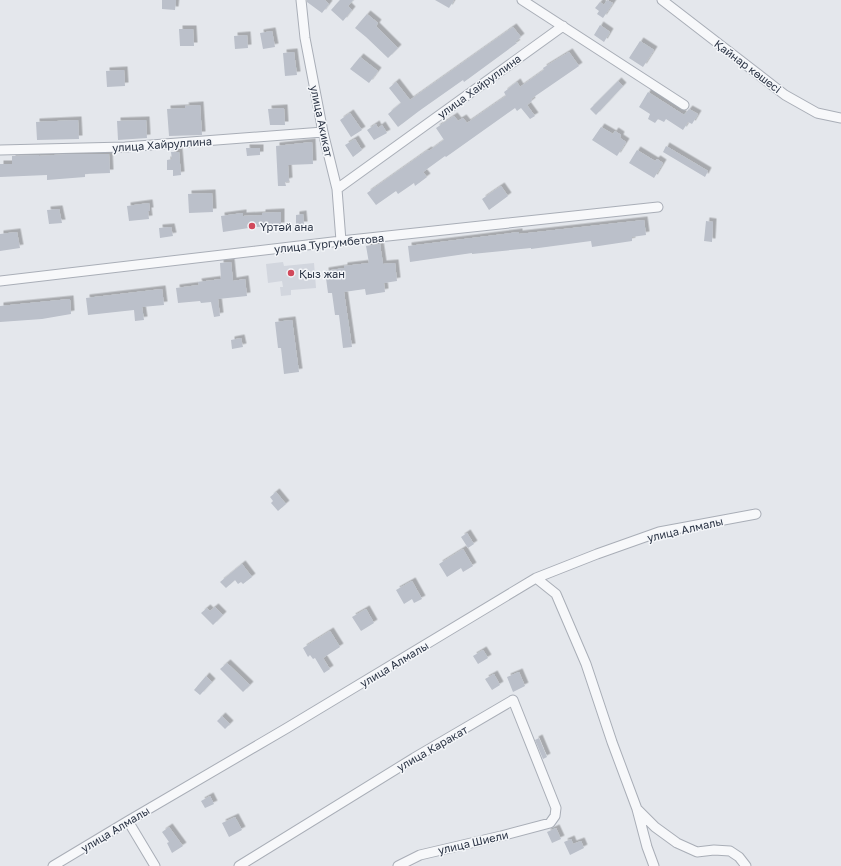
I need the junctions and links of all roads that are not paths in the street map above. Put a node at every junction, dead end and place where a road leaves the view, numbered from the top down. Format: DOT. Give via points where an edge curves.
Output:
graph roads {
  1 [pos="300,0"];
  2 [pos="522,0"];
  3 [pos="662,0"];
  4 [pos="563,26"];
  5 [pos="684,105"];
  6 [pos="841,118"];
  7 [pos="323,132"];
  8 [pos="0,150"];
  9 [pos="337,189"];
  10 [pos="658,208"];
  11 [pos="341,241"];
  12 [pos="0,281"];
  13 [pos="756,514"];
  14 [pos="536,578"];
  15 [pos="637,809"];
  16 [pos="128,820"];
  17 [pos="550,823"];
  18 [pos="53,866"];
  19 [pos="155,866"];
  20 [pos="239,866"];
  21 [pos="398,866"];
  22 [pos="654,866"];
  23 [pos="746,866"];
  1 -- 7 [label="street, улица Акикат"];
  2 -- 4 [label="street"];
  3 -- 6 [label="street, Қайнар көшесі" via="785,95 817,113"];
  4 -- 5 [label="street"];
  4 -- 9 [label="street, улица Хайруллина"];
  7 -- 8 [label="street, улица Хайруллина" via="125,147"];
  7 -- 9 [label="street, улица Акикат"];
  9 -- 11 [label="street, улица Акикат"];
  10 -- 11 [label="street, улица Тургумбетова"];
  11 -- 12 [label="street, улица Тургумбетова"];
  13 -- 14 [label="street, улица Алмалы" via="659,532"];
  14 -- 15 [label="street" via="556,594 586,664"];
  14 -- 16 [label="street, улица Алмалы"];
  15 -- 22 [label="street"];
  15 -- 23 [label="street" via="655,827 677,843 696,852 730,851"];
  16 -- 18 [label="street, улица Алмалы"];
  16 -- 19 [label="street"];
  17 -- 20 [label="street, улица Каракат" via="555,816 556,808 513,700"];
  17 -- 21 [label="street, улица Шиели" via="420,855"];
}
